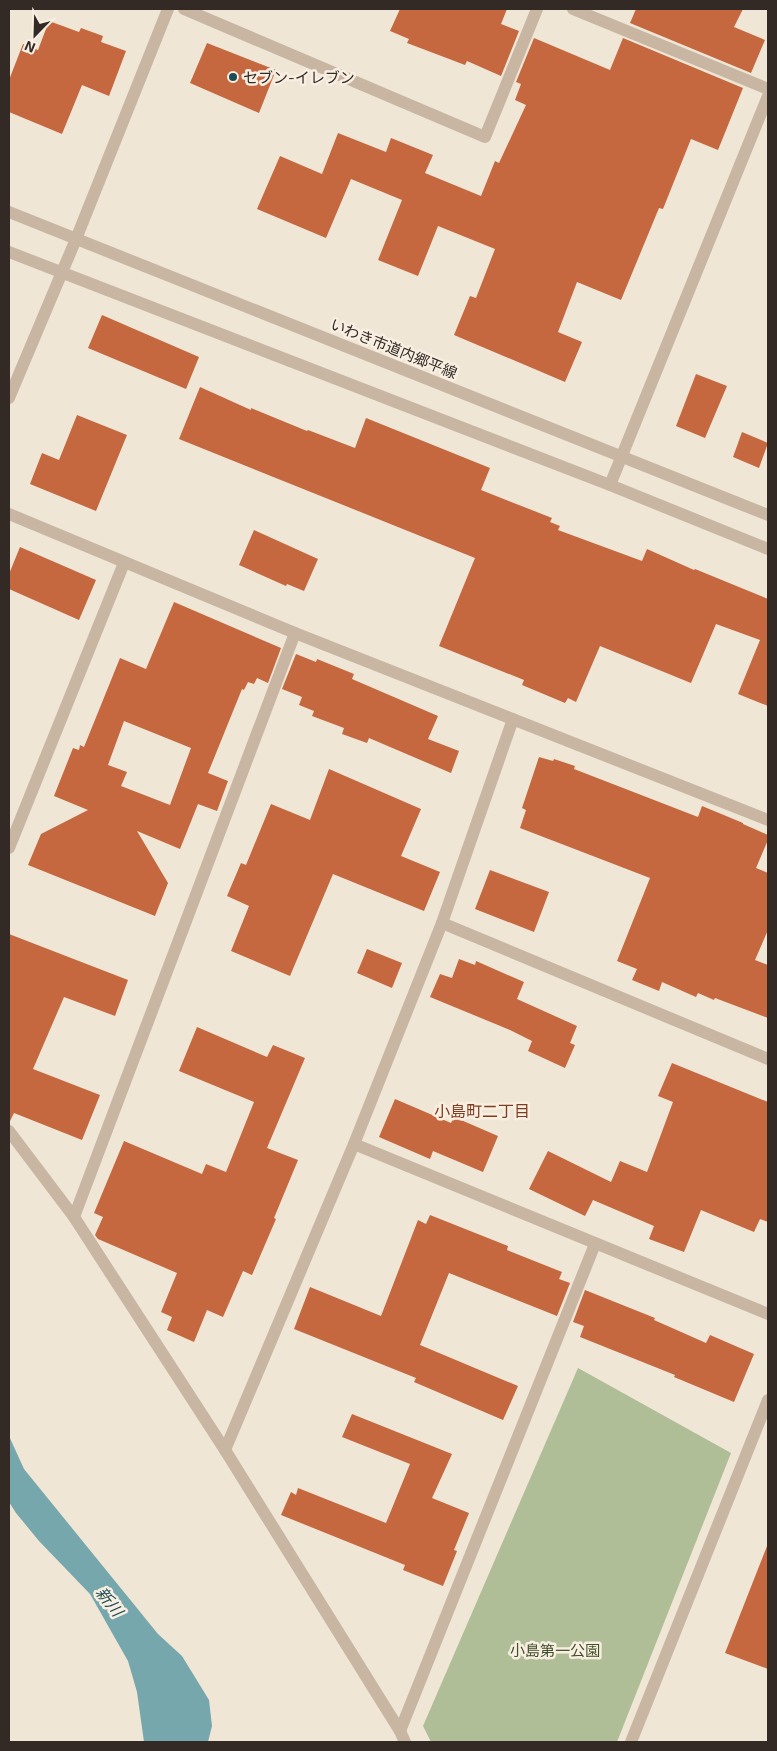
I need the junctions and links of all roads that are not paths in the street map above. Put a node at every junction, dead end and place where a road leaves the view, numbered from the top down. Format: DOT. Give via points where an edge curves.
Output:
graph roads {
  1 [pos="168,9"];
  2 [pos="184,9"];
  3 [pos="538,9"];
  4 [pos="573,9"];
  5 [pos="768,90"];
  6 [pos="768,96"];
  7 [pos="9,212"];
  8 [pos="76,240"];
  9 [pos="9,252"];
  10 [pos="61,273"];
  11 [pos="9,398"];
  12 [pos="621,456"];
  13 [pos="610,485"];
  14 [pos="9,514"];
  15 [pos="768,515"];
  16 [pos="768,549"];
  17 [pos="124,563"];
  18 [pos="295,633"];
  19 [pos="512,719"];
  20 [pos="768,820"];
  21 [pos="9,848"];
  22 [pos="442,923"];
  23 [pos="768,1059"];
  24 [pos="9,1131"];
  25 [pos="354,1144"];
  26 [pos="74,1217"];
  27 [pos="595,1244"];
  28 [pos="768,1314"];
  29 [pos="768,1400"];
  30 [pos="225,1450"];
  31 [pos="403,1737"];
  32 [pos="631,1742"];
  1 -- 8 [label="street"];
  2 -- 3 [label="street" via="485,137"];
  4 -- 5 [label="street"];
  6 -- 12 [label="street"];
  7 -- 8 [label="street, いわき市道内郷平線"];
  8 -- 10 [label="street"];
  8 -- 12 [label="street, いわき市道内郷平線"];
  9 -- 10 [label="street"];
  10 -- 11 [label="street"];
  10 -- 13 [label="street"];
  12 -- 13 [label="street"];
  12 -- 15 [label="street, いわき市道内郷平線"];
  13 -- 16 [label="street"];
  14 -- 17 [label="street"];
  17 -- 18 [label="street"];
  17 -- 21 [label="street"];
  18 -- 19 [label="street"];
  18 -- 26 [label="street"];
  19 -- 20 [label="street"];
  19 -- 22 [label="street"];
  22 -- 23 [label="street"];
  22 -- 25 [label="street"];
  24 -- 26 [label="street"];
  25 -- 27 [label="street"];
  25 -- 30 [label="street"];
  26 -- 30 [label="street"];
  27 -- 28 [label="street"];
  27 -- 31 [label="street"];
  29 -- 32 [label="street"];
  30 -- 31 [label="street"];
}
